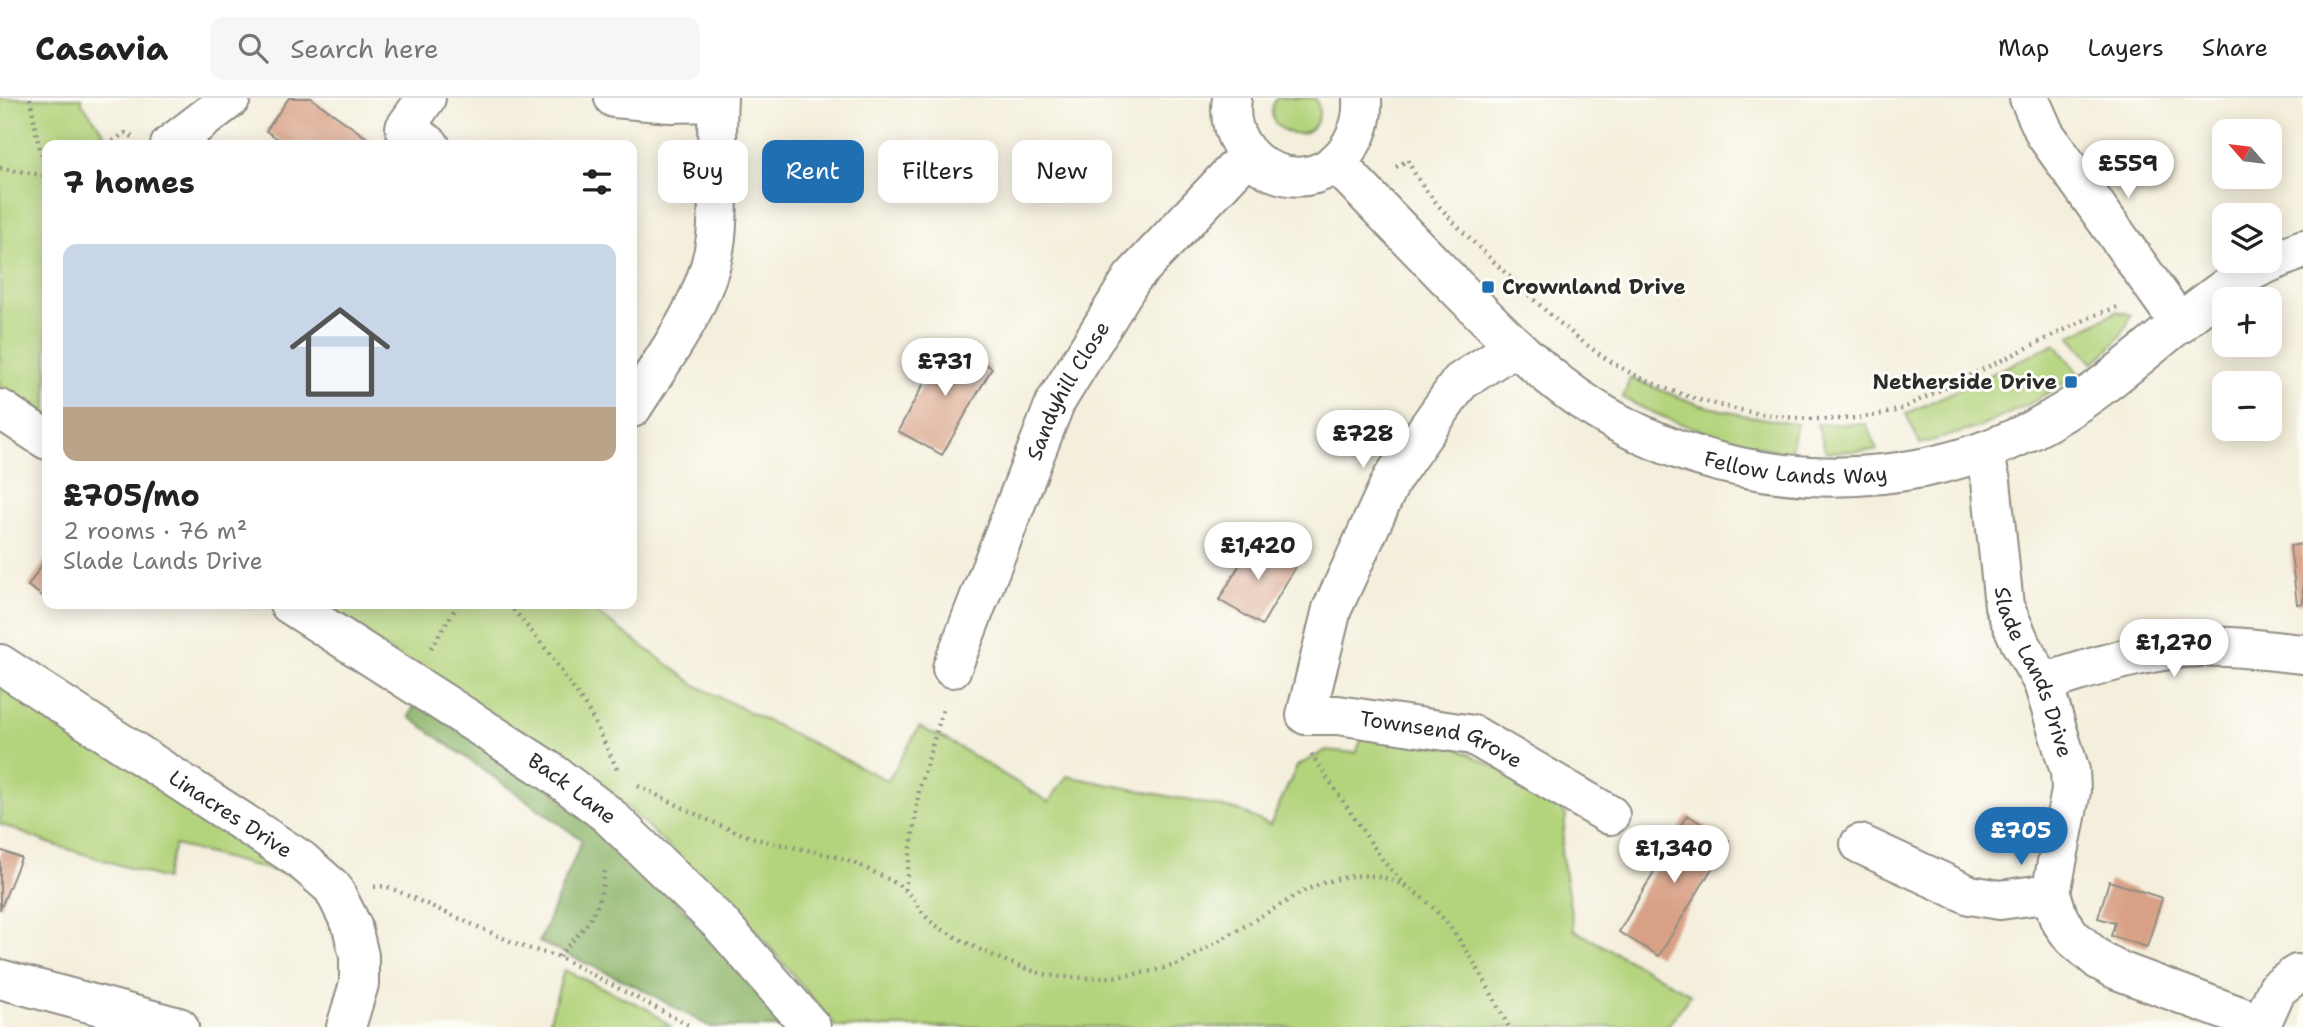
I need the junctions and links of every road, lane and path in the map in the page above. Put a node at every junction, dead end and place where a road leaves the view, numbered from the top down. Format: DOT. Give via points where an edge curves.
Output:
graph roads {
  1 [pos="30,98"];
  2 [pos="232,98"];
  3 [pos="426,98"];
  4 [pos="614,98"];
  5 [pos="1232,98"];
  6 [pos="1362,98"];
  7 [pos="2029,98"];
  8 [pos="718,100"];
  9 [pos="114,140"];
  10 [pos="148,140"];
  11 [pos="158,140"];
  12 [pos="423,140"];
  13 [pos="42,155"];
  14 [pos="1248,155"];
  15 [pos="0,168"];
  16 [pos="42,175"];
  17 [pos="1348,175"];
  18 [pos="2303,249"];
  19 [pos="2171,310"];
  20 [pos="1514,346"];
  21 [pos="637,400"];
  22 [pos="0,409"];
  23 [pos="42,437"];
  24 [pos="1983,451"];
  25 [pos="297,609"];
  26 [pos="455,609"];
  27 [pos="513,609"];
  28 [pos="2303,654"];
  29 [pos="0,664"];
  30 [pos="952,668"];
  31 [pos="411,681"];
  32 [pos="2043,683"];
  33 [pos="1306,715"];
  34 [pos="622,778"];
  35 [pos="607,814"];
  36 [pos="1611,815"];
  37 [pos="1860,844"];
  38 [pos="1407,887"];
  39 [pos="333,888"];
  40 [pos="905,890"];
  41 [pos="2051,893"];
  42 [pos="559,957"];
  43 [pos="2303,975"];
  44 [pos="0,979"];
  45 [pos="2260,1025"];
  46 [pos="179,1027"];
  47 [pos="346,1027"];
  48 [pos="692,1027"];
  49 [pos="811,1027"];
  50 [pos="1509,1027"];
  1 -- 13 [label="path"];
  2 -- 11 [label="street"];
  3 -- 12 [label="street" via="405,128"];
  4 -- 8 [label="street" via="671,103"];
  5 -- 14 [label="street" via="1234,132"];
  6 -- 17 [label="street" via="1363,115 1348,149"];
  7 -- 19 [label="street" via="2045,134"];
  8 -- 21 [label="street" via="716,239 707,276 692,310"];
  9 -- 10 [label="path" via="125,133"];
  14 -- 17 [label="street" via="1287,177"];
  14 -- 30 [label="street, Sandyhill Close" via="1132,278 1055,403"];
  15 -- 16 [label="path"];
  17 -- 19 [label="path" via="1408,160 1415,178 1479,248 1555,320 1640,378 1729,407 1797,418 1866,418 1901,409 2124,304"];
  17 -- 20 [label="street, Fellow Lands Way"];
  18 -- 19 [label="street, Fellow Lands Way" via="2249,273 2218,293"];
  19 -- 24 [label="street, Fellow Lands Way" via="2073,407"];
  20 -- 24 [label="street, Fellow Lands Way" via="1615,421 1717,462 1762,472 1838,478 1927,467"];
  20 -- 33 [label="street" via="1460,382 1392,479 1332,609"];
  22 -- 23 [label="street"];
  24 -- 32 [label="street, Slade Lands Drive" via="1991,481 2004,606"];
  25 -- 31 [label="street, Back Lane"];
  26 -- 31 [label="path"];
  27 -- 34 [label="path" via="590,713"];
  28 -- 32 [label="street" via="2173,649"];
  29 -- 39 [label="street, Linacres Drive" via="301,860"];
  30 -- 40 [label="path" via="919,790"];
  31 -- 35 [label="street, Back Lane"];
  32 -- 41 [label="street, Slade Lands Drive" via="2063,743 2071,791"];
  33 -- 36 [label="street, Townsend Grove" via="1338,715 1473,735"];
  33 -- 38 [label="path" via="1309,752 1377,852"];
  34 -- 35 [label="path"];
  34 -- 40 [label="path" via="743,834 837,856"];
  35 -- 42 [label="path" via="599,902"];
  35 -- 49 [label="street, Back Lane" via="720,923"];
  37 -- 41 [label="street" via="1969,895 2000,900"];
  38 -- 40 [label="path" via="1362,876 1322,883 1181,962 1146,973 1098,977 1053,976 991,954 935,925"];
  38 -- 50 [label="path" via="1452,931 1476,964"];
  39 -- 42 [label="path" via="386,886 521,946"];
  39 -- 47 [label="street, Linacres Drive" via="352,926 359,956 359,984"];
  41 -- 45 [label="street" via="2059,919 2100,961"];
  42 -- 48 [label="path"];
  43 -- 45 [label="street" via="2297,974 2277,989"];
  44 -- 46 [label="street"];
}
